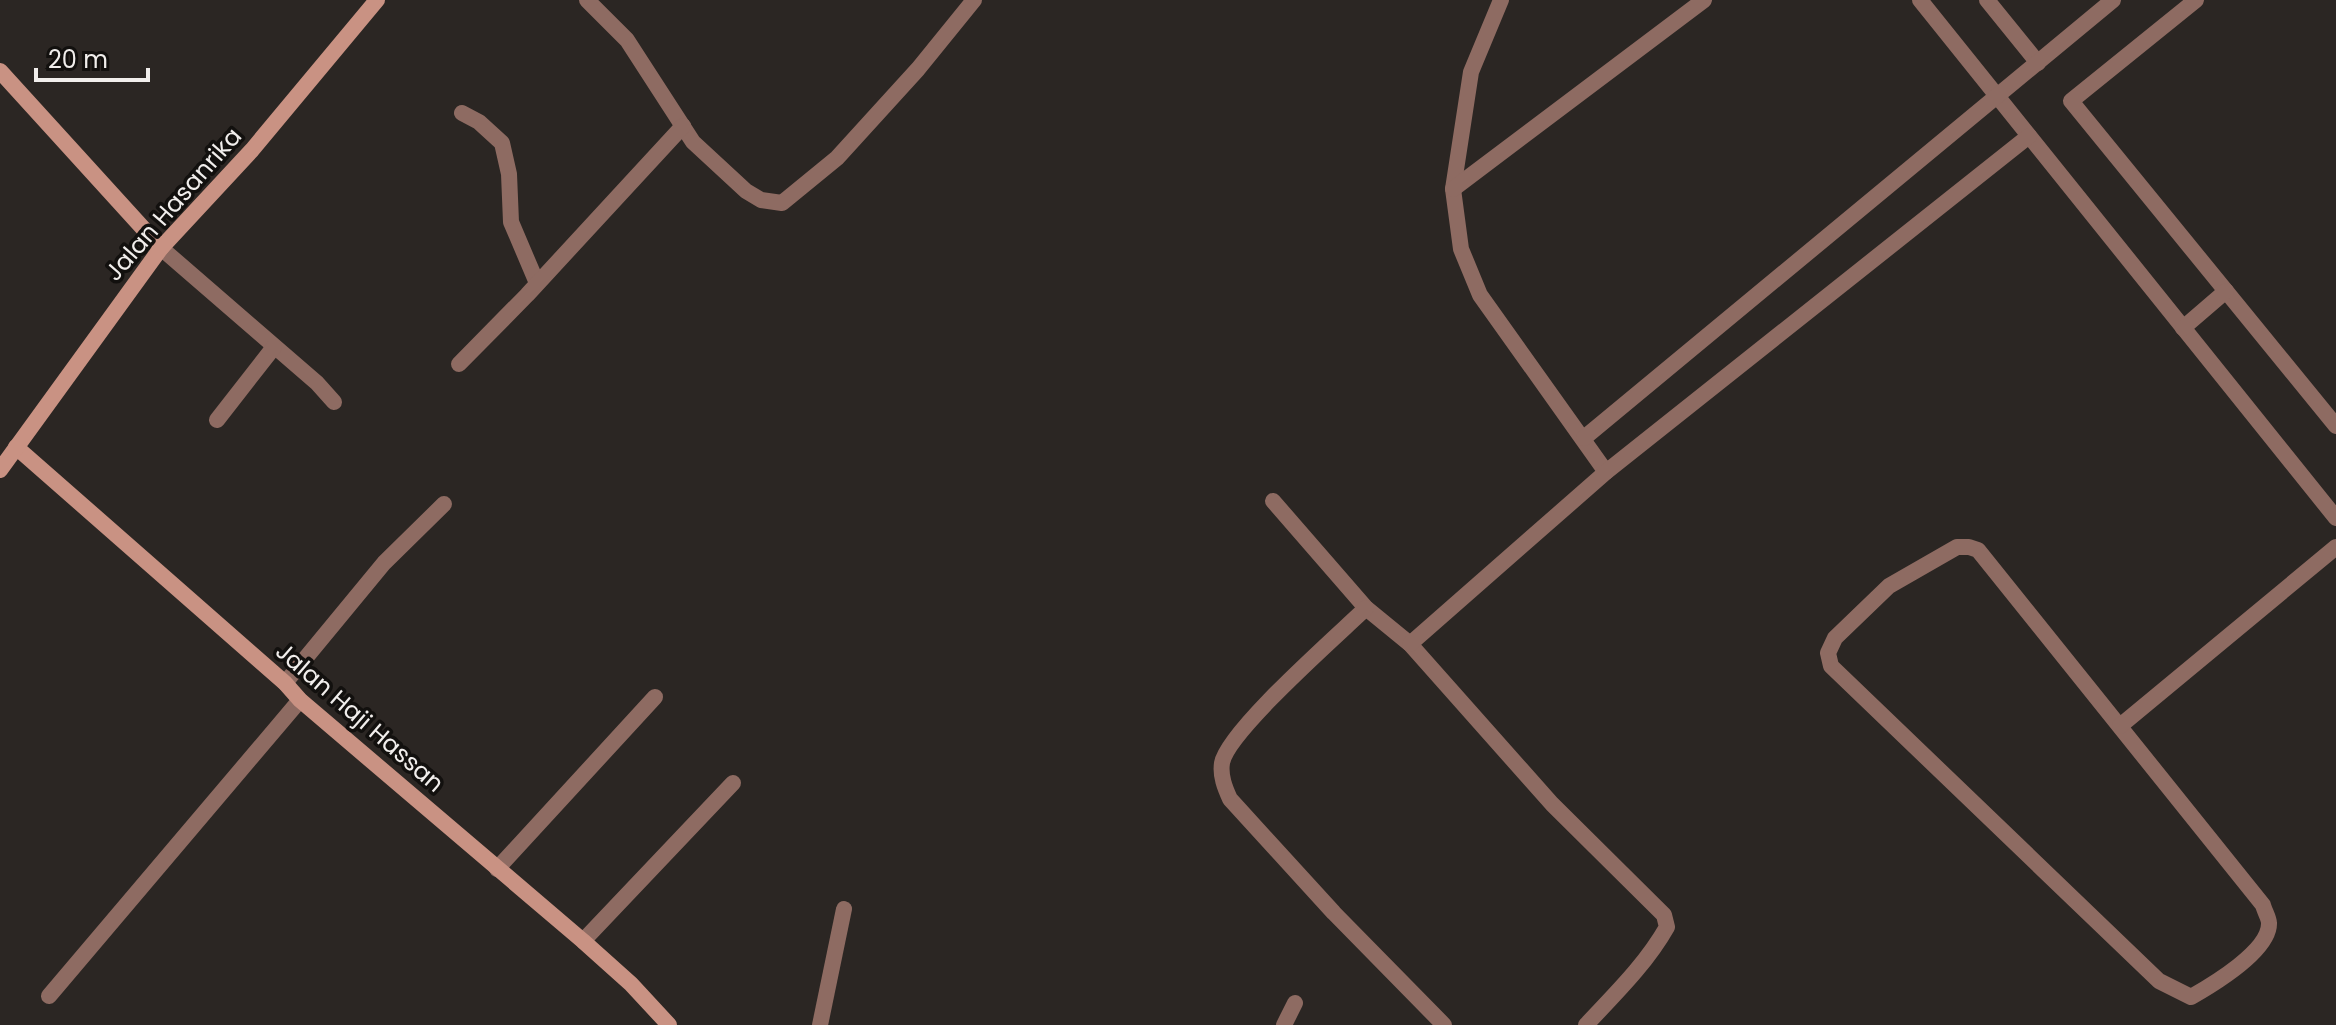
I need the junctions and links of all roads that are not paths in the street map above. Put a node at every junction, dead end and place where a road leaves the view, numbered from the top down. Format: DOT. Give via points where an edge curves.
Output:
graph roads {
  1 [pos="377,0"];
  2 [pos="587,0"];
  3 [pos="974,0"];
  4 [pos="1501,0"];
  5 [pos="1704,0"];
  6 [pos="1920,0"];
  7 [pos="1987,0"];
  8 [pos="2113,0"];
  9 [pos="2196,0"];
  10 [pos="2038,63"];
  11 [pos="0,71"];
  12 [pos="1996,96"];
  13 [pos="462,113"];
  14 [pos="683,126"];
  15 [pos="2029,136"];
  16 [pos="1453,189"];
  17 [pos="161,248"];
  18 [pos="537,283"];
  19 [pos="2226,291"];
  20 [pos="2183,328"];
  21 [pos="274,347"];
  22 [pos="459,364"];
  23 [pos="334,402"];
  24 [pos="217,420"];
  25 [pos="2336,426"];
  26 [pos="1584,438"];
  27 [pos="16,447"];
  28 [pos="0,470"];
  29 [pos="1606,472"];
  30 [pos="1273,501"];
  31 [pos="444,504"];
  32 [pos="2336,518"];
  33 [pos="2336,547"];
  34 [pos="1366,608"];
  35 [pos="1410,644"];
  36 [pos="285,683"];
  37 [pos="655,697"];
  38 [pos="300,700"];
  39 [pos="2120,726"];
  40 [pos="733,783"];
  41 [pos="497,869"];
  42 [pos="844,909"];
  43 [pos="583,941"];
  44 [pos="49,996"];
  45 [pos="1295,1003"];
  46 [pos="669,1025"];
  47 [pos="820,1025"];
  48 [pos="1284,1025"];
  49 [pos="1444,1025"];
  50 [pos="1586,1025"];
  1 -- 17 [label="street, Jalan Hasanrika" via="252,150"];
  2 -- 14 [label="street" via="627,40"];
  3 -- 14 [label="street" via="837,158 782,203 746,191"];
  4 -- 16 [label="street" via="1471,72"];
  5 -- 16 [label="street"];
  6 -- 12 [label="street"];
  7 -- 10 [label="street"];
  8 -- 10 [label="street"];
  9 -- 19 [label="street" via="2071,101"];
  10 -- 12 [label="street"];
  11 -- 17 [label="street"];
  12 -- 15 [label="street"];
  12 -- 26 [label="street"];
  13 -- 18 [label="street" via="502,143 511,222"];
  14 -- 18 [label="street"];
  15 -- 20 [label="street"];
  15 -- 29 [label="street"];
  16 -- 26 [label="street" via="1461,249 1480,295"];
  17 -- 21 [label="street"];
  17 -- 27 [label="street, Jalan Hasanrika"];
  18 -- 22 [label="street"];
  19 -- 20 [label="street"];
  19 -- 25 [label="street"];
  20 -- 32 [label="street"];
  21 -- 23 [label="street"];
  21 -- 24 [label="street"];
  26 -- 29 [label="street"];
  27 -- 28 [label="street, Jalan Hasanrika"];
  27 -- 36 [label="street, Jalan Haji Hassan"];
  29 -- 35 [label="street"];
  30 -- 34 [label="street"];
  31 -- 36 [label="street" via="384,563"];
  33 -- 39 [label="street"];
  34 -- 35 [label="street"];
  34 -- 49 [label="street" via="1227,748 1223,781 1230,799"];
  35 -- 50 [label="street" via="1552,804 1664,915 1667,927 1660,940"];
  36 -- 38 [label="street, Jalan Haji Hassan"];
  37 -- 41 [label="street"];
  38 -- 41 [label="street, Jalan Haji Hassan"];
  38 -- 44 [label="street"];
  39 -- 39 [label="street" via="1978,550 1969,547 1957,547 1889,586 1835,638 1828,653 1831,666 2159,981 2191,997 2222,980 2250,954 2269,924 2263,905"];
  40 -- 43 [label="street"];
  41 -- 43 [label="street, Jalan Haji Hassan"];
  42 -- 47 [label="street"];
  43 -- 46 [label="street, Jalan Haji Hassan"];
  45 -- 48 [label="street"];
}
